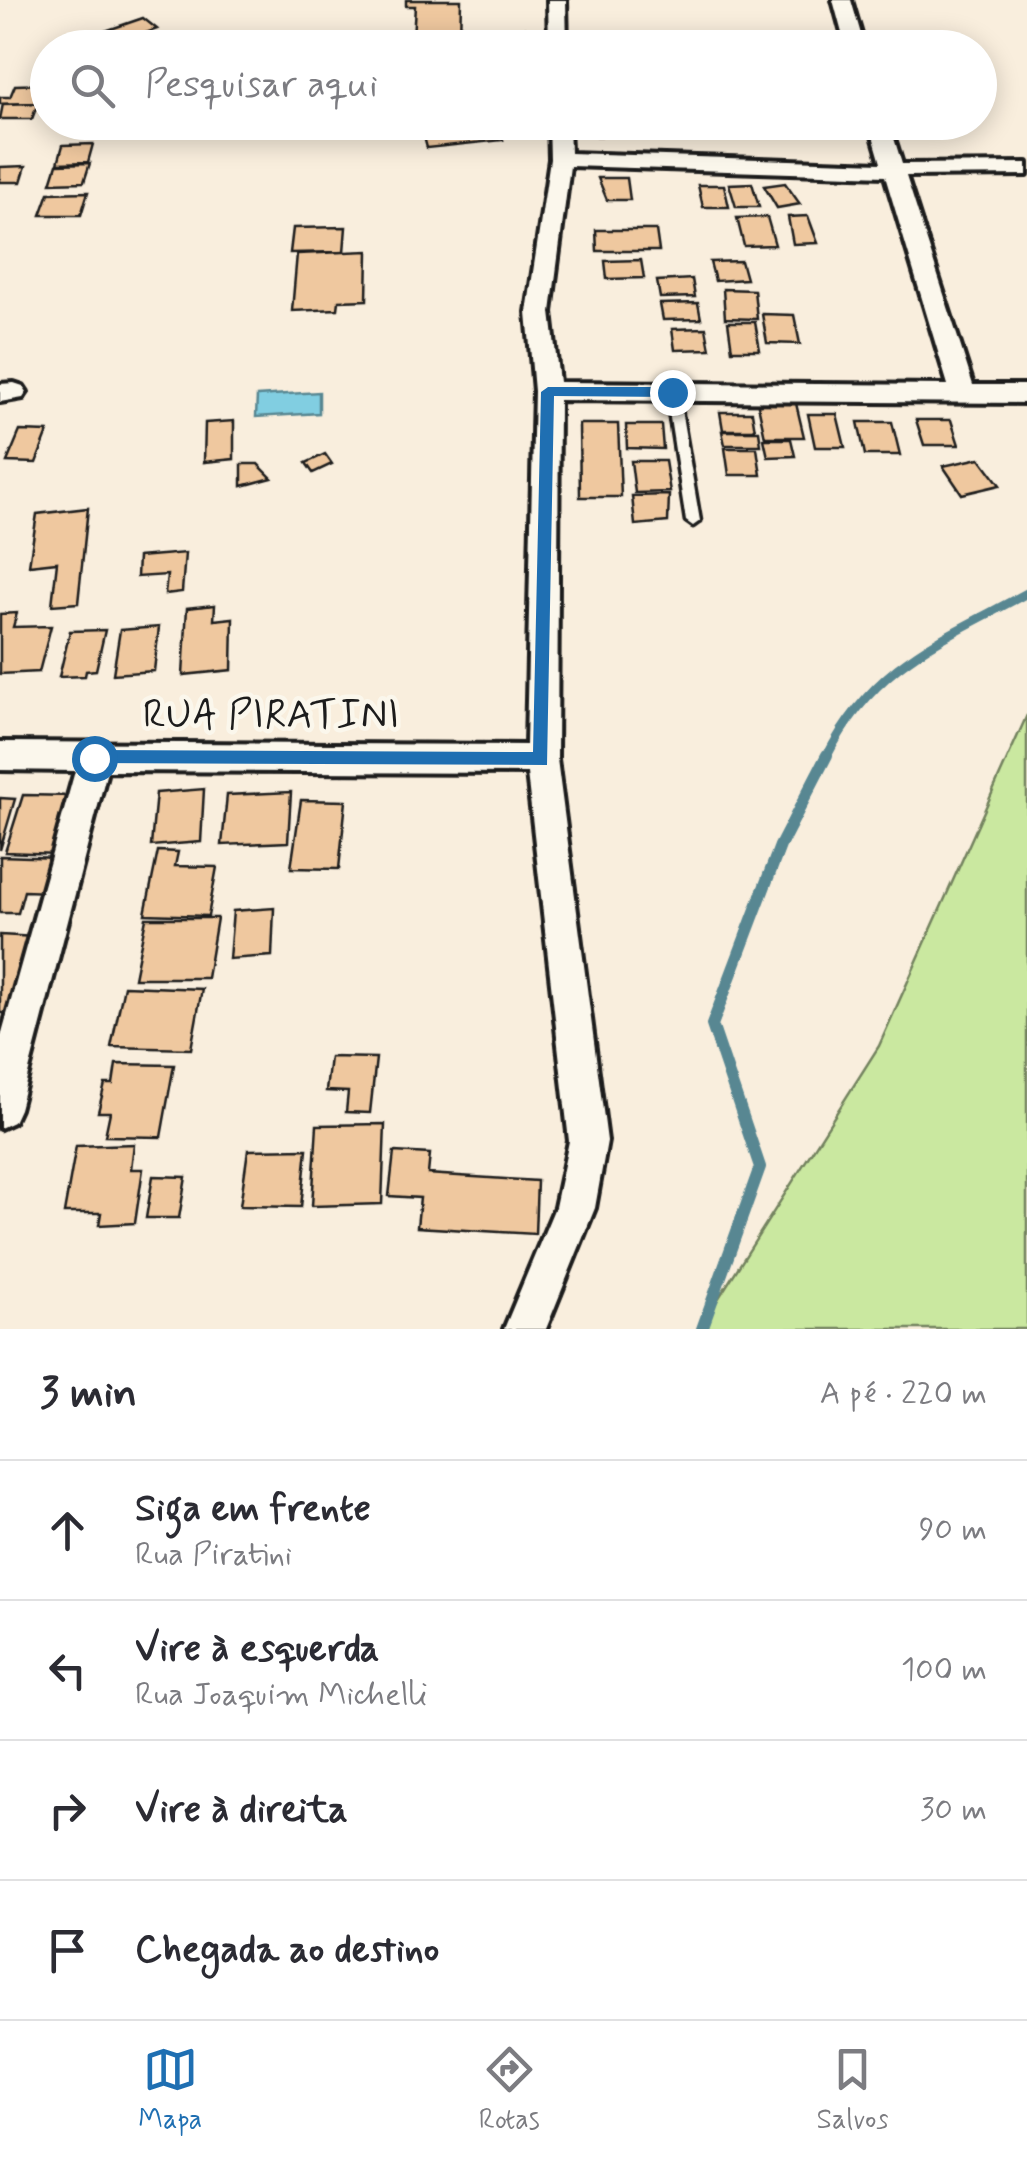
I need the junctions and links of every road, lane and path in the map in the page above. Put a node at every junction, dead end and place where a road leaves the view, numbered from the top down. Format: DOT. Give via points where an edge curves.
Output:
graph roads {
  1 [pos="557,0"];
  2 [pos="842,0"];
  3 [pos="558,30"];
  4 [pos="851,30"];
  5 [pos="559,140"];
  6 [pos="884,140"];
  7 [pos="560,159"];
  8 [pos="1027,169"];
  9 [pos="893,170"];
  10 [pos="548,392"];
  11 [pos="672,392"];
  12 [pos="962,393"];
  13 [pos="1027,394"];
  14 [pos="693,521"];
  15 [pos="0,756"];
  16 [pos="94,758"];
  17 [pos="541,760"];
  18 [pos="0,1108"];
  19 [pos="525,1329"];
  1 -- 3 [label="street"];
  2 -- 4 [label="street"];
  5 -- 7 [label="street"];
  6 -- 9 [label="street"];
  7 -- 9 [label="street"];
  7 -- 10 [label="street" via="539,312"];
  8 -- 9 [label="street"];
  9 -- 12 [label="street"];
  10 -- 11 [label="street"];
  10 -- 17 [label="street"];
  11 -- 12 [label="street"];
  11 -- 14 [label="lane"];
  12 -- 13 [label="street"];
  15 -- 16 [label="street, RUA PIRATINI"];
  16 -- 17 [label="street, RUA PIRATINI"];
  16 -- 18 [label="street"];
  17 -- 19 [label="street" via="588,1141 575,1208"];
}
